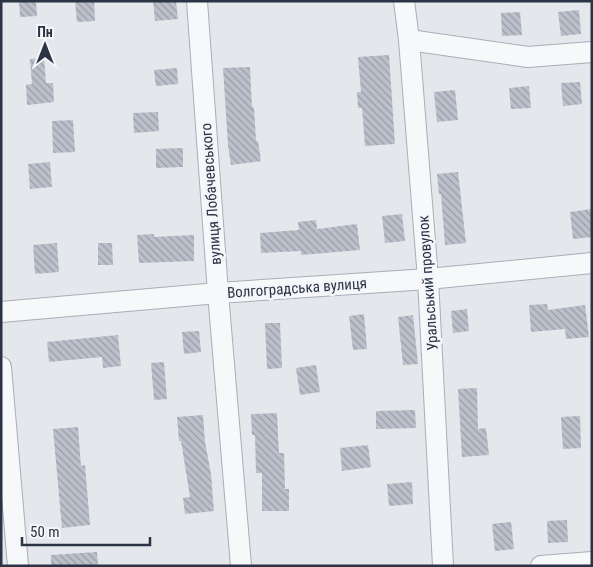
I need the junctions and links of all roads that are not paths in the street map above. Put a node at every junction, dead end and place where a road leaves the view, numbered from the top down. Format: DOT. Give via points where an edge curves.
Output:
graph roads {
  1 [pos="197,1"];
  2 [pos="404,1"];
  3 [pos="410,40"];
  4 [pos="592,52"];
  5 [pos="592,263"];
  6 [pos="428,279"];
  7 [pos="218,293"];
  8 [pos="1,312"];
  9 [pos="1,368"];
  10 [pos="592,562"];
  11 [pos="18,566"];
  12 [pos="241,566"];
  13 [pos="443,566"];
  14 [pos="541,566"];
  1 -- 7 [label="street, вулиця Лобачевського"];
  2 -- 3 [label="street, Уральський провулок"];
  3 -- 4 [label="street" via="528,57"];
  3 -- 6 [label="street, Уральський провулок"];
  5 -- 6 [label="street, Волгоградська вулиця"];
  6 -- 7 [label="street, Волгоградська вулиця"];
  6 -- 13 [label="street, Уральський провулок"];
  7 -- 8 [label="street, Волгоградська вулиця"];
  7 -- 12 [label="street, вулиця Лобачевського"];
  9 -- 11 [label="street"];
  10 -- 14 [label="street"];
}
